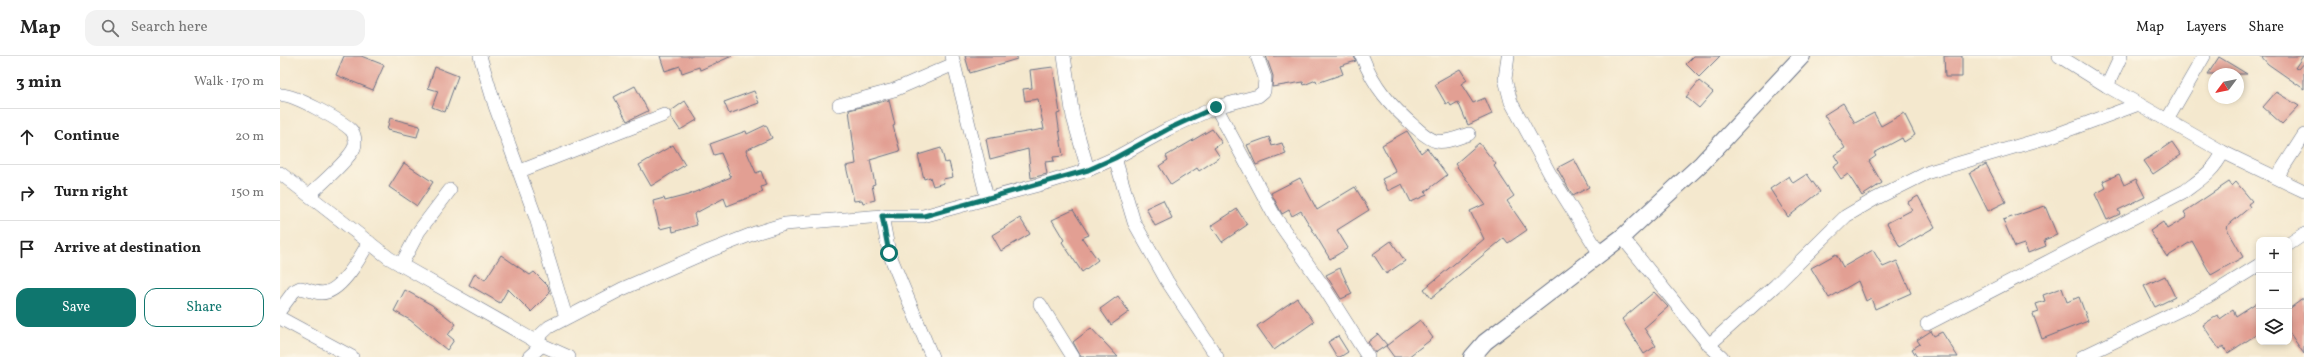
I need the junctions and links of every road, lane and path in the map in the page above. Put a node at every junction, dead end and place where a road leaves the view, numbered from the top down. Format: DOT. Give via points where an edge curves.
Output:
graph roads {
  1 [pos="480,56"];
  2 [pos="1064,56"];
  3 [pos="1257,56"];
  4 [pos="1362,56"];
  5 [pos="1508,56"];
  6 [pos="1802,56"];
  7 [pos="2059,56"];
  8 [pos="2121,56"];
  9 [pos="2204,56"];
  10 [pos="952,60"];
  11 [pos="2107,86"];
  12 [pos="280,95"];
  13 [pos="2139,104"];
  14 [pos="839,105"];
  15 [pos="1216,107"];
  16 [pos="664,115"];
  17 [pos="2167,120"];
  18 [pos="1469,134"];
  19 [pos="2304,135"];
  20 [pos="2223,152"];
  21 [pos="1115,158"];
  22 [pos="1088,170"];
  23 [pos="520,171"];
  24 [pos="280,173"];
  25 [pos="2277,177"];
  26 [pos="450,190"];
  27 [pos="2304,191"];
  28 [pos="309,195"];
  29 [pos="987,198"];
  30 [pos="882,216"];
  31 [pos="2304,234"];
  32 [pos="1622,237"];
  33 [pos="369,242"];
  34 [pos="2292,242"];
  35 [pos="1600,254"];
  36 [pos="401,265"];
  37 [pos="2256,268"];
  38 [pos="1040,304"];
  39 [pos="280,310"];
  40 [pos="280,318"];
  41 [pos="566,318"];
  42 [pos="1927,324"];
  43 [pos="538,343"];
  44 [pos="1709,345"];
  45 [pos="352,357"];
  46 [pos="529,357"];
  47 [pos="569,357"];
  48 [pos="932,357"];
  49 [pos="1073,357"];
  50 [pos="1216,357"];
  51 [pos="1368,357"];
  52 [pos="1472,357"];
  53 [pos="1722,357"];
  54 [pos="2082,357"];
  1 -- 23 [label="street" via="495,106"];
  2 -- 22 [label="street" via="1073,117"];
  3 -- 15 [label="street" via="1265,78 1264,90 1258,96"];
  4 -- 18 [label="street" via="1369,75 1390,105 1426,136 1436,141 1447,141"];
  5 -- 35 [label="street" via="1505,78 1511,102 1550,174"];
  6 -- 32 [label="street" via="1702,163"];
  7 -- 11 [label="street"];
  8 -- 11 [label="street"];
  9 -- 17 [label="street"];
  10 -- 14 [label="street" via="894,90"];
  10 -- 29 [label="street"];
  11 -- 13 [label="street"];
  12 -- 28 [label="street" via="292,96 311,106 352,130 355,137 354,147"];
  13 -- 17 [label="street"];
  13 -- 44 [label="street" via="2052,136 1929,172 1875,199 1846,216 1776,285"];
  15 -- 21 [label="street"];
  15 -- 51 [label="street" via="1275,217"];
  16 -- 23 [label="street"];
  17 -- 20 [label="street"];
  19 -- 25 [label="street"];
  20 -- 25 [label="street"];
  20 -- 42 [label="street" via="2217,165 2184,191"];
  21 -- 22 [label="street"];
  21 -- 50 [label="street" via="1134,222 1167,281"];
  22 -- 29 [label="street"];
  23 -- 41 [label="street"];
  24 -- 28 [label="street"];
  25 -- 27 [label="street"];
  26 -- 36 [label="street" via="419,231"];
  28 -- 33 [label="street"];
  29 -- 30 [label="street" via="924,216"];
  30 -- 41 [label="street" via="785,224 755,233 629,286"];
  30 -- 48 [label="street" via="889,253"];
  31 -- 34 [label="street"];
  32 -- 35 [label="street"];
  32 -- 44 [label="street"];
  33 -- 36 [label="street"];
  33 -- 39 [label="street" via="336,288 327,292 300,288 294,290"];
  35 -- 52 [label="street" via="1485,342"];
  36 -- 43 [label="street"];
  37 -- 54 [label="street" via="2206,297"];
  38 -- 49 [label="street"];
  40 -- 45 [label="street"];
  41 -- 43 [label="street" via="549,328"];
  43 -- 46 [label="street"];
  43 -- 47 [label="street"];
  44 -- 53 [label="street"];
}
